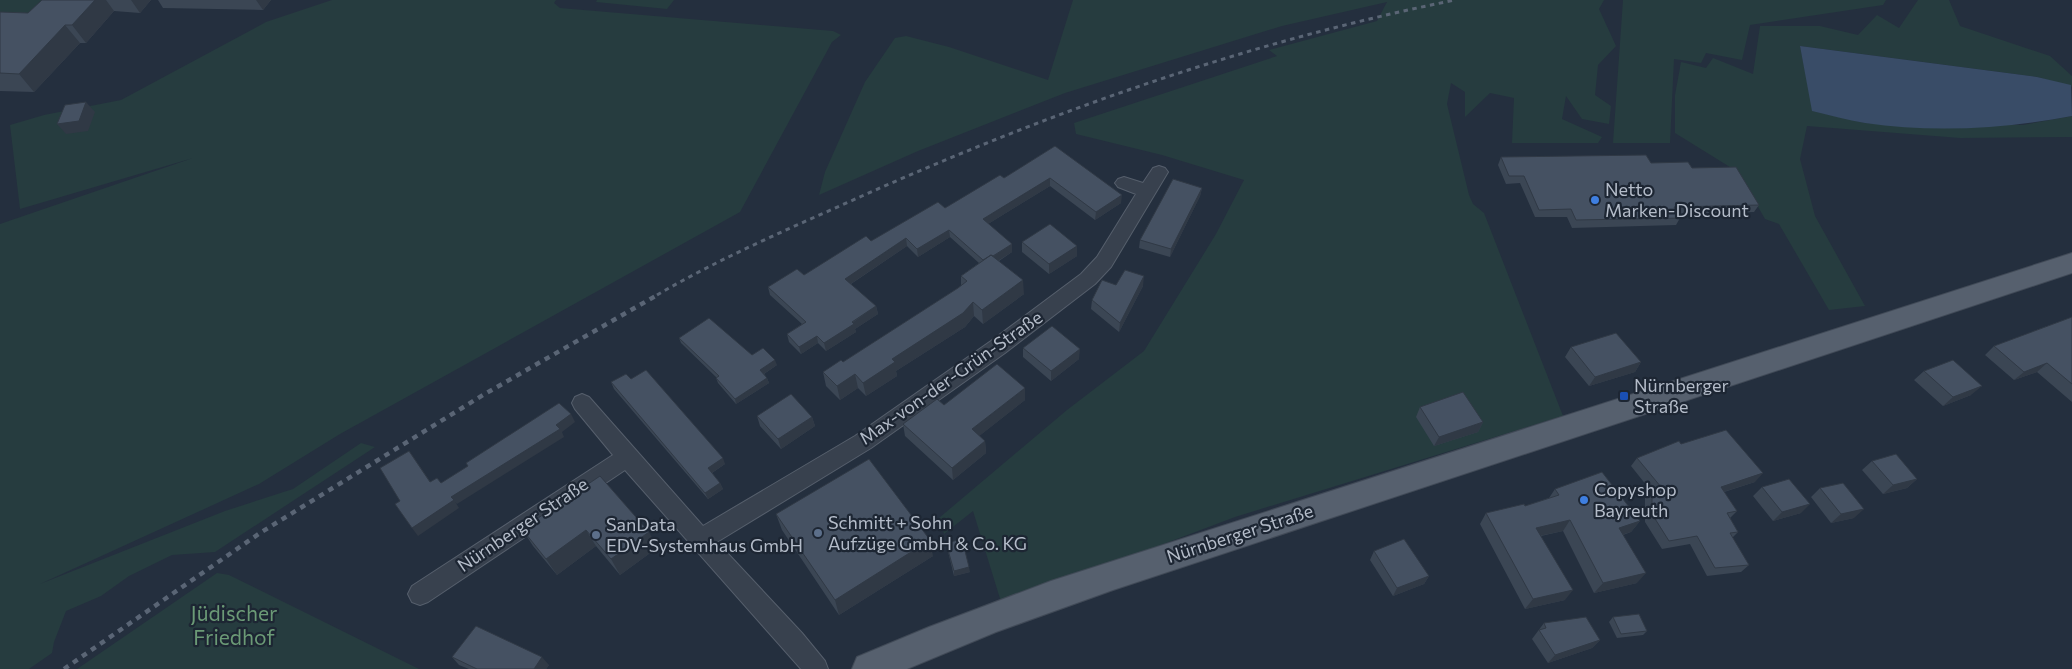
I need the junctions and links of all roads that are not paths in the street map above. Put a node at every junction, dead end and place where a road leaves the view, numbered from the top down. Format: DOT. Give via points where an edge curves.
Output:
graph roads {
  1 [pos="1159,172"];
  2 [pos="1124,183"];
  3 [pos="1148,191"];
  4 [pos="2072,262"];
  5 [pos="582,403"];
  6 [pos="627,457"];
  7 [pos="700,540"];
  8 [pos="420,594"];
  9 [pos="816,669"];
  10 [pos="869,669"];
  1 -- 3 [label="street, Max-von-der-Grün-Straße"];
  2 -- 3 [label="street"];
  3 -- 7 [label="street, Max-von-der-Grün-Straße" via="1104,262 1088,279 863,442"];
  4 -- 10 [label="main road, Nürnberger Straße" via="1777,356 1067,592 936,639"];
  5 -- 6 [label="street"];
  6 -- 7 [label="street"];
  6 -- 8 [label="street, Nürnberger Straße"];
  7 -- 9 [label="street" via="782,627"];
}
